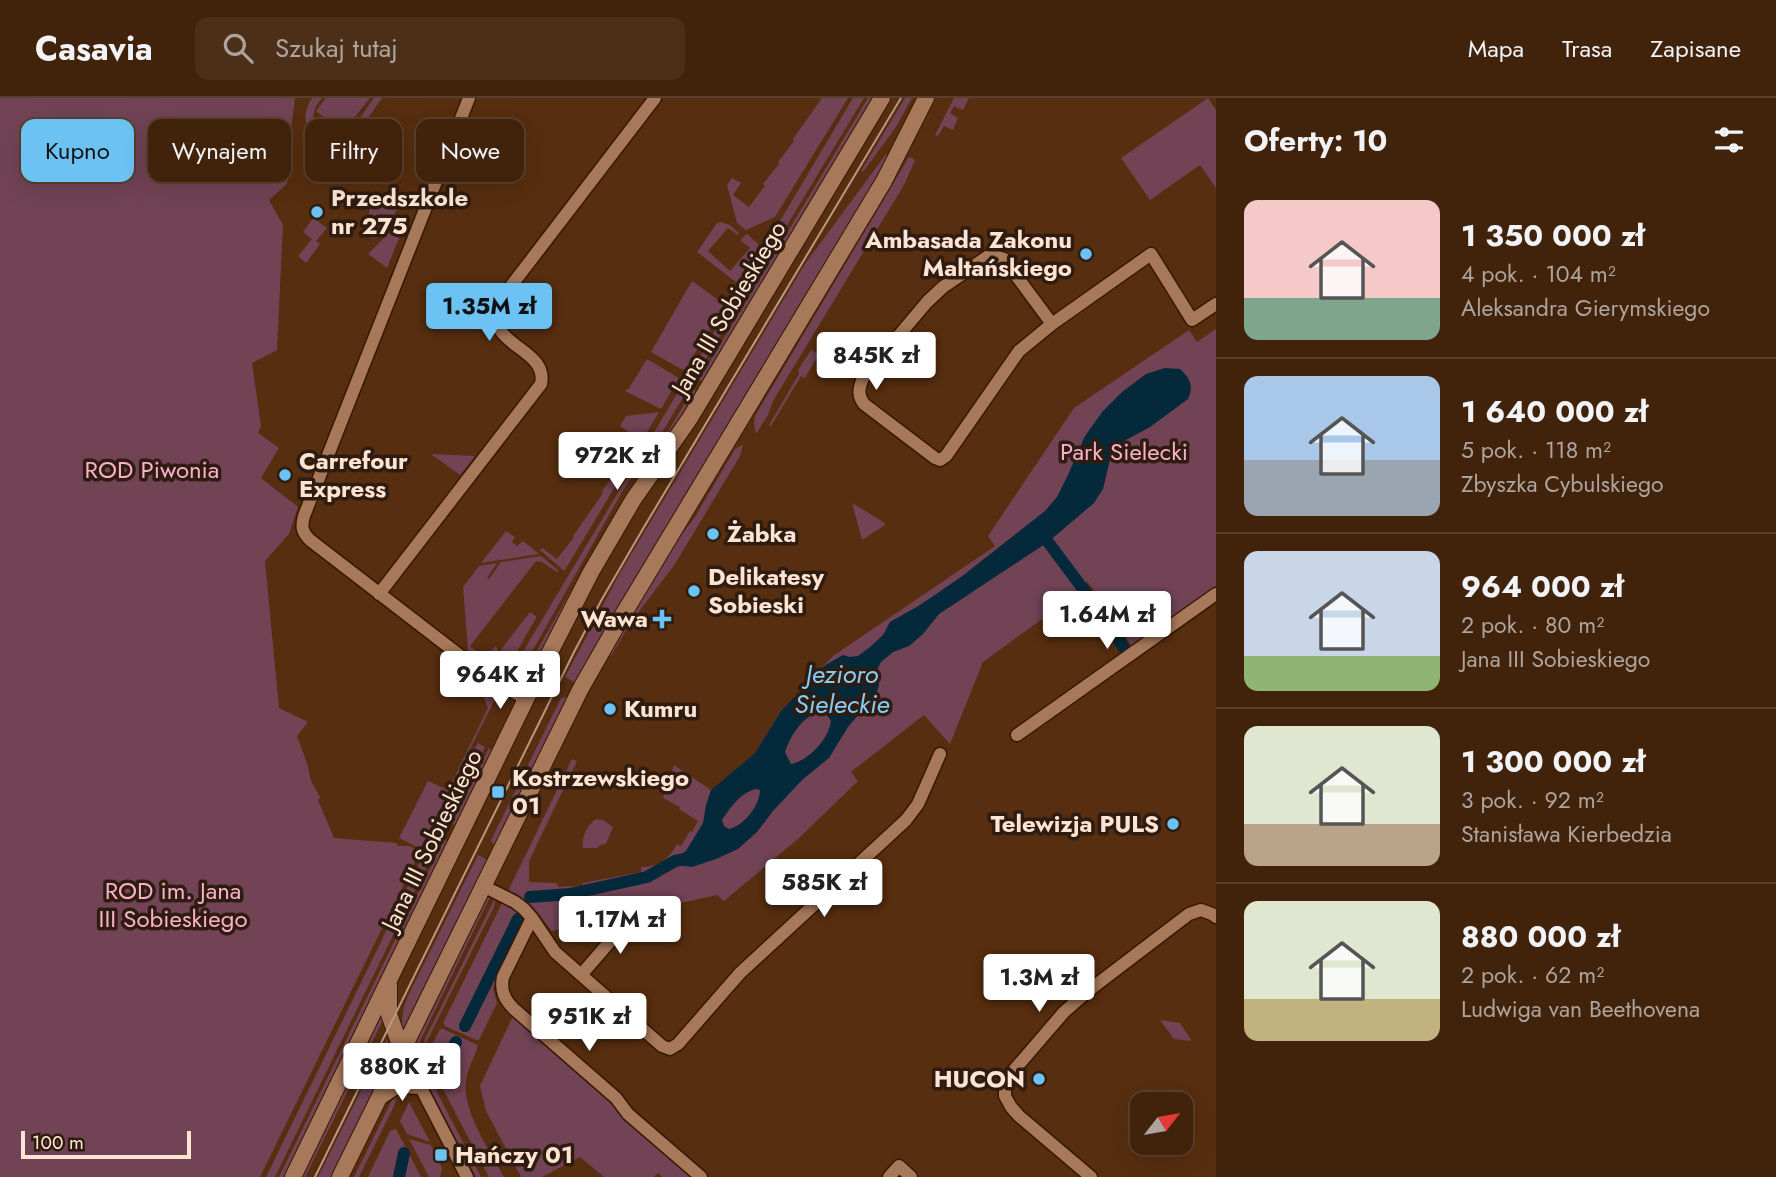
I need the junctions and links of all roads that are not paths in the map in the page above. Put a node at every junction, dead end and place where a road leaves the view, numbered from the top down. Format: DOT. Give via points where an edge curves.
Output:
graph roads {
  1 [pos="469,98"];
  2 [pos="655,98"];
  3 [pos="882,98"];
  4 [pos="926,98"];
  5 [pos="1216,304"];
  6 [pos="1052,324"];
  7 [pos="379,594"];
  8 [pos="1216,594"];
  9 [pos="526,699"];
  10 [pos="1017,735"];
  11 [pos="940,754"];
  12 [pos="483,886"];
  13 [pos="632,916"];
  14 [pos="1216,917"];
  15 [pos="532,918"];
  16 [pos="582,975"];
  17 [pos="389,979"];
  18 [pos="402,1051"];
  19 [pos="421,1088"];
  20 [pos="377,1101"];
  21 [pos="293,1177"];
  22 [pos="340,1177"];
  23 [pos="467,1177"];
  24 [pos="701,1177"];
  25 [pos="889,1177"];
  26 [pos="911,1177"];
  27 [pos="1091,1177"];
  1 -- 7 [label="street" via="304,516 302,530 310,540"];
  2 -- 7 [label="street" via="498,303 498,326 539,365 541,384"];
  3 -- 9 [label="main road, Jana III Sobieskiego" via="684,427 626,511"];
  4 -- 12 [label="main road" via="884,181 595,662"];
  5 -- 6 [label="street" via="1192,320 1151,254"];
  6 -- 6 [label="street" via="1019,351 940,460 860,399 863,378 927,302 987,257 1004,259"];
  7 -- 9 [label="street" via="489,678"];
  8 -- 10 [label="street"];
  9 -- 17 [label="main road, Jana III Sobieskiego"];
  11 -- 16 [label="street" via="906,820 740,973 670,1049"];
  12 -- 15 [label="street" via="518,904"];
  12 -- 18 [label="main road"];
  13 -- 16 [label="street"];
  14 -- 27 [label="street" via="1198,910 1168,928 1072,1004 1009,1076 1005,1096 1011,1107"];
  15 -- 16 [label="street" via="555,952"];
  15 -- 24 [label="street" via="505,972 501,987 505,1000"];
  17 -- 18 [label="main road" via="390,1019"];
  17 -- 21 [label="main road, Jana III Sobieskiego"];
  18 -- 19 [label="street"];
  18 -- 20 [label="main road"];
  19 -- 20 [label="street" via="398,1087"];
  19 -- 23 [label="street"];
  20 -- 22 [label="main road"];
  25 -- 26 [label="street" via="899,1166"];
}
